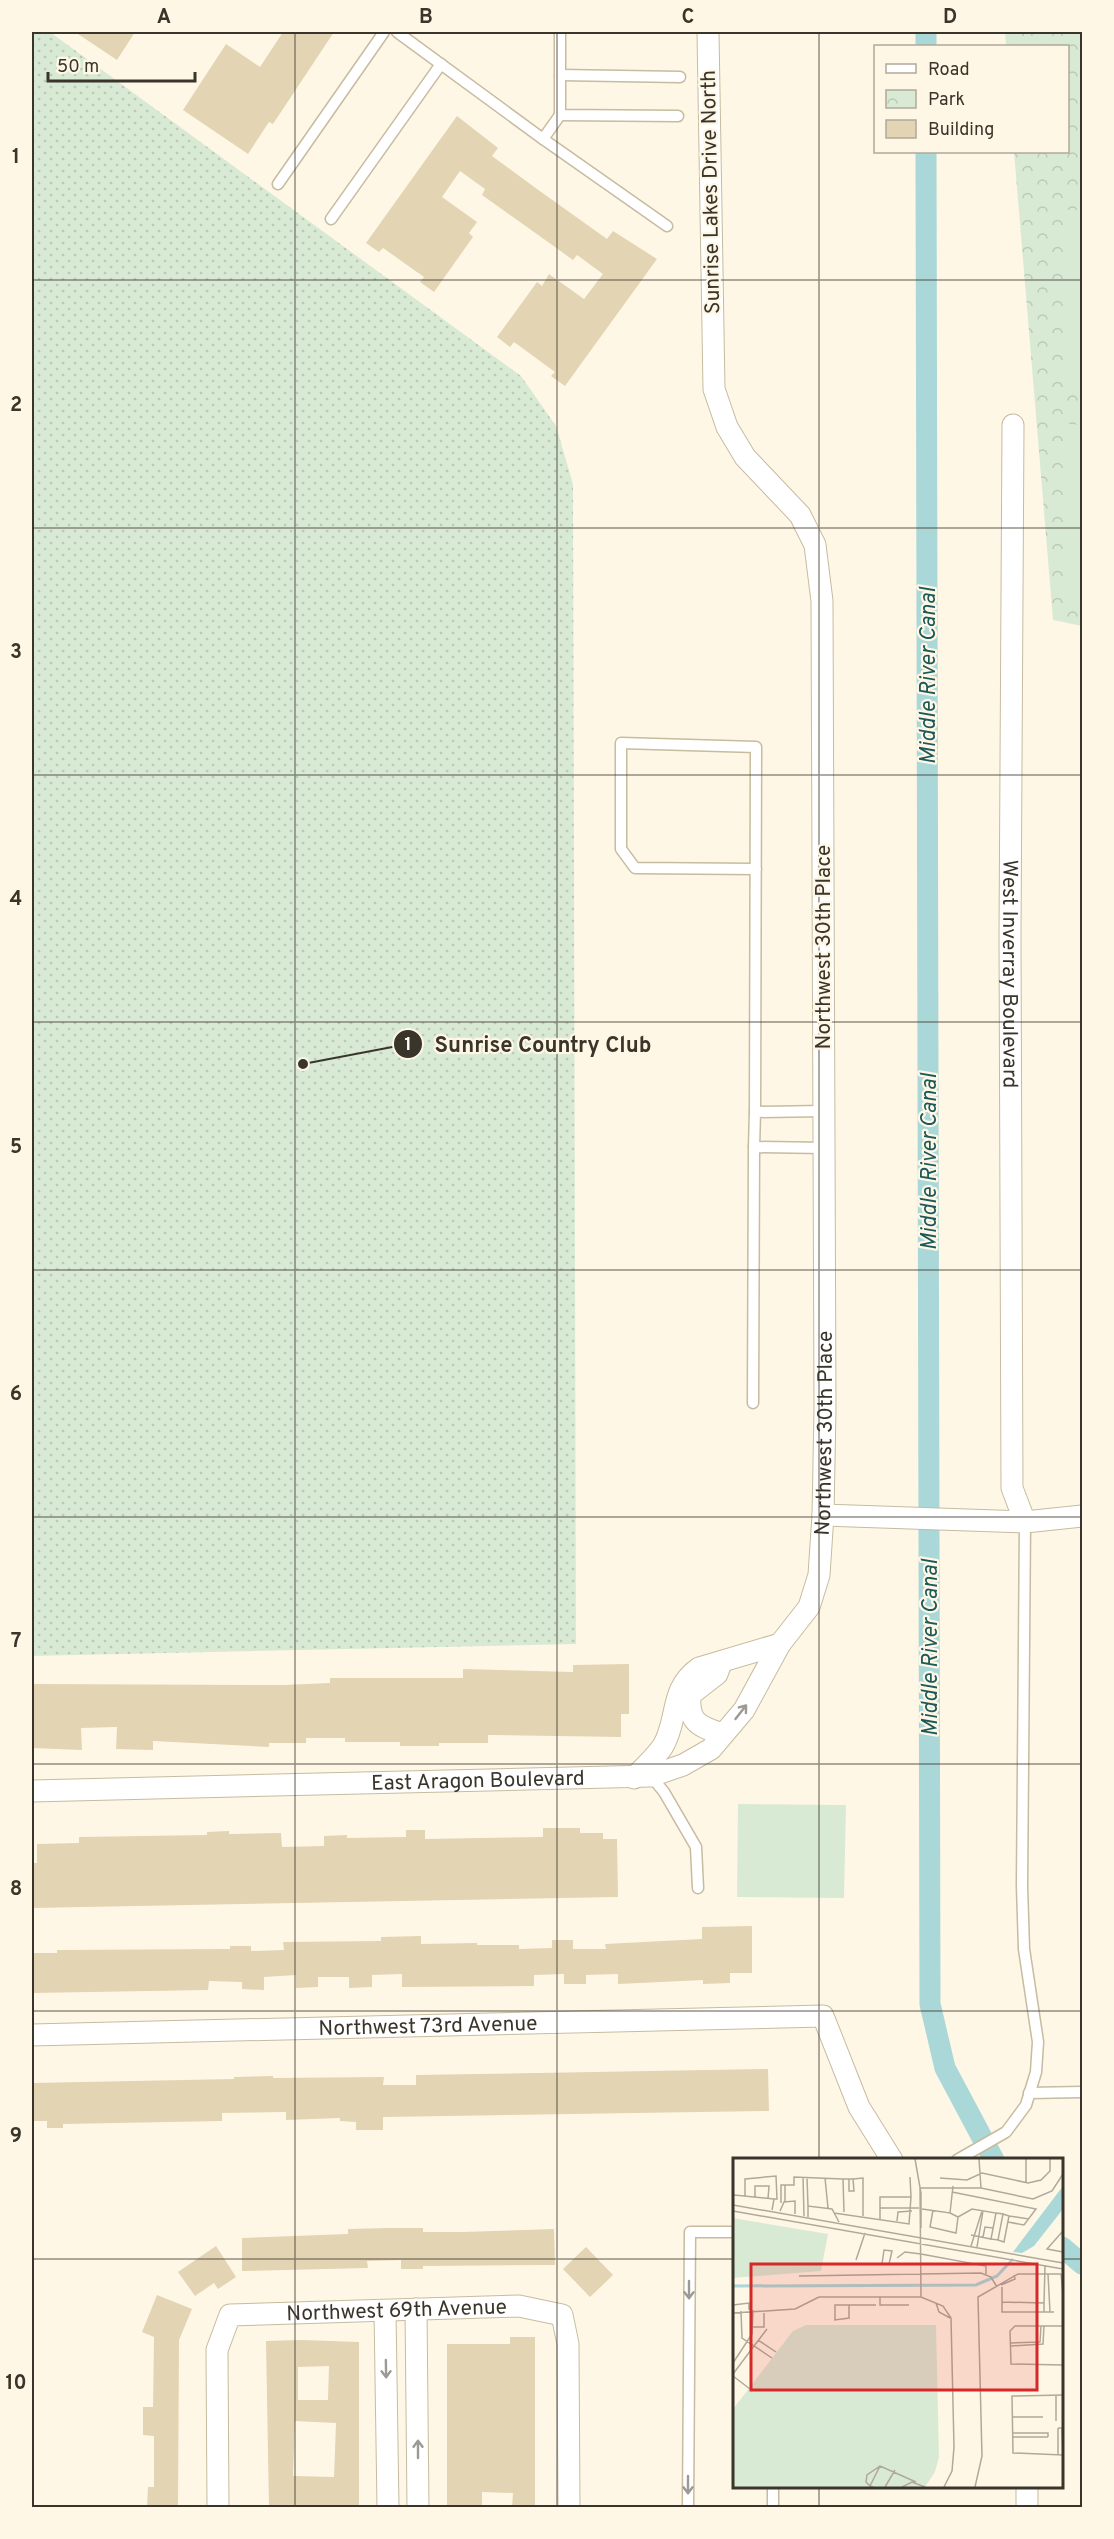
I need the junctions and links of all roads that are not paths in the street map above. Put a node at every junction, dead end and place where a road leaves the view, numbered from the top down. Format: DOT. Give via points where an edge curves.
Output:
graph roads {
  1 [pos="384,32"];
  2 [pos="397,32"];
  3 [pos="560,32"];
  4 [pos="708,32"];
  5 [pos="441,64"];
  6 [pos="560,75"];
  7 [pos="680,76"];
  8 [pos="560,115"];
  9 [pos="678,117"];
  10 [pos="543,139"];
  11 [pos="278,184"];
  12 [pos="330,219"];
  13 [pos="667,226"];
  14 [pos="712,352"];
  15 [pos="1013,425"];
  16 [pos="756,869"];
  17 [pos="824,1111"];
  18 [pos="755,1112"];
  19 [pos="754,1147"];
  20 [pos="824,1148"];
  21 [pos="753,1403"];
  22 [pos="824,1515"];
  23 [pos="1083,1516"];
  24 [pos="1024,1522"];
  25 [pos="819,1575"];
  26 [pos="780,1644"];
  27 [pos="721,1663"];
  28 [pos="722,1734"];
  29 [pos="643,1777"];
  30 [pos="32,1791"];
  31 [pos="698,1888"];
  32 [pos="32,2035"];
  33 [pos="1083,2092"];
  34 [pos="1029,2093"];
  35 [pos="891,2158"];
  36 [pos="960,2158"];
  37 [pos="733,2232"];
  38 [pos="416,2310"];
  39 [pos="384,2311"];
  40 [pos="773,2488"];
  41 [pos="1027,2488"];
  42 [pos="218,2508"];
  43 [pos="388,2508"];
  44 [pos="418,2508"];
  45 [pos="569,2508"];
  46 [pos="688,2508"];
  47 [pos="773,2508"];
  48 [pos="1027,2508"];
  1 -- 11 [label="lane"];
  2 -- 5 [label="lane"];
  3 -- 6 [label="lane"];
  4 -- 14 [label="street, Sunrise Lakes Drive North"];
  5 -- 10 [label="lane"];
  5 -- 12 [label="lane"];
  6 -- 7 [label="lane"];
  6 -- 8 [label="lane"];
  8 -- 9 [label="lane"];
  8 -- 10 [label="lane"];
  10 -- 13 [label="lane"];
  14 -- 17 [label="street, Northwest 30th Place" via="714,389 727,427 745,457 800,515 815,545 822,601"];
  15 -- 24 [label="street, West Inverray Boulevard" via="1012,1488"];
  16 -- 16 [label="lane" via="756,747 621,743 621,849 635,868"];
  16 -- 18 [label="lane"];
  17 -- 18 [label="lane"];
  17 -- 20 [label="street, Northwest 30th Place"];
  18 -- 19 [label="lane"];
  19 -- 20 [label="lane"];
  19 -- 21 [label="lane"];
  20 -- 22 [label="street, Northwest 30th Place"];
  22 -- 24 [label="street"];
  22 -- 25 [label="street, Northwest 30th Place"];
  23 -- 24 [label="street"];
  24 -- 34 [label="lane" via="1022,1886 1024,1949 1038,2042 1036,2072"];
  25 -- 26 [label="street, East Aragon Boulevard" via="809,1607"];
  26 -- 27 [label="street"];
  28 -- 26 [label="street, East Aragon Boulevard, one-way" via="744,1710"];
  27 -- 28 [label="street" via="717,1674 690,1695 689,1711 700,1727"];
  27 -- 29 [label="street" via="699,1668 681,1686 663,1746"];
  28 -- 29 [label="street, East Aragon Boulevard" via="711,1749 683,1766"];
  29 -- 30 [label="street, East Aragon Boulevard"];
  29 -- 31 [label="lane" via="664,1792 696,1847"];
  32 -- 35 [label="street, Northwest 73rd Avenue" via="823,2016 859,2107"];
  33 -- 34 [label="lane"];
  34 -- 36 [label="lane" via="1018,2118 1006,2132"];
  37 -- 46 [label="lane, one-way" via="690,2232"];
  38 -- 39 [label="street, Northwest 69th Avenue"];
  44 -- 38 [label="street, one-way"];
  38 -- 45 [label="street, Northwest 69th Avenue" via="519,2306 561,2315 568,2344"];
  39 -- 42 [label="street, Northwest 69th Avenue" via="230,2315 217,2350"];
  39 -- 43 [label="street, one-way"];
  40 -- 47 [label="lane"];
  41 -- 48 [label="street"];
}
